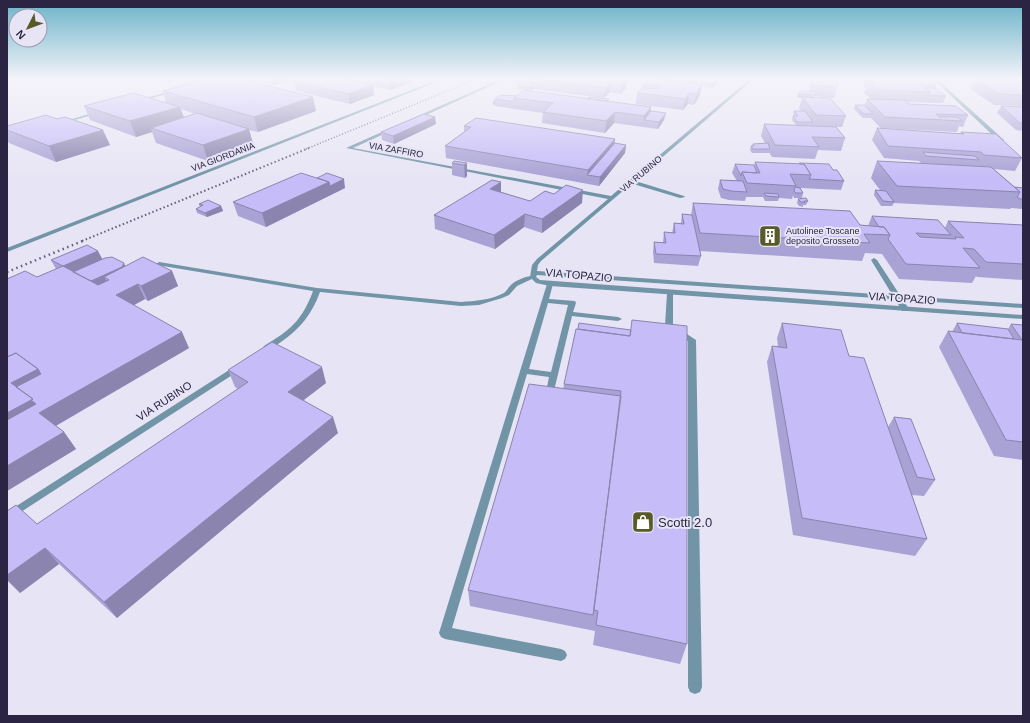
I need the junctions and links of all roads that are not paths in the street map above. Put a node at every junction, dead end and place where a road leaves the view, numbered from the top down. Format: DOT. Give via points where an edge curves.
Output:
graph roads {
  1 [pos="100,112"];
  2 [pos="359,112"];
  3 [pos="430,112"];
  4 [pos="714,112"];
  5 [pos="970,112"];
  6 [pos="60,123"];
  7 [pos="1006,145"];
  8 [pos="632,182"];
  9 [pos="613,198"];
  10 [pos="682,198"];
  11 [pos="7,250"];
  12 [pos="874,260"];
  13 [pos="159,264"];
  14 [pos="534,275"];
  15 [pos="550,284"];
  16 [pos="317,290"];
  17 [pos="670,292"];
  18 [pos="898,297"];
  19 [pos="545,301"];
  20 [pos="1023,306"];
  21 [pos="905,309"];
  22 [pos="570,314"];
  23 [pos="1023,317"];
  24 [pos="618,319"];
  25 [pos="259,354"];
  26 [pos="246,362"];
  27 [pos="524,371"];
  28 [pos="554,375"];
  29 [pos="549,399"];
  30 [pos="7,517"];
  31 [pos="561,655"];
  32 [pos="695,687"];
  1 -- 6 [label="street"];
  2 -- 11 [label="street, VIA GIORDANIA"];
  3 -- 9 [label="street, VIA ZAFFIRO" via="348,148"];
  4 -- 8 [label="street, VIA RUBINO"];
  5 -- 7 [label="street"];
  8 -- 9 [label="street, VIA RUBINO"];
  8 -- 10 [label="street"];
  9 -- 14 [label="street, VIA RUBINO" via="539,260 535,265"];
  12 -- 18 [label="street"];
  13 -- 16 [label="street"];
  14 -- 15 [label="street, VIA TOPAZIO" via="538,282"];
  14 -- 16 [label="street" via="515,285 500,298 479,303 461,304"];
  14 -- 18 [label="street, VIA TOPAZIO"];
  15 -- 17 [label="street, VIA TOPAZIO"];
  15 -- 19 [label="street"];
  16 -- 25 [label="street" via="310,310 303,320 292,332"];
  17 -- 21 [label="street, VIA TOPAZIO"];
  17 -- 32 [label="street" via="669,326 692,340"];
  18 -- 20 [label="street, VIA TOPAZIO"];
  18 -- 21 [label="street"];
  19 -- 22 [label="street" via="572,303"];
  19 -- 27 [label="street"];
  21 -- 23 [label="street, VIA TOPAZIO"];
  22 -- 24 [label="street"];
  22 -- 28 [label="street"];
  26 -- 30 [label="street, VIA RUBINO"];
  27 -- 28 [label="street"];
  27 -- 31 [label="street" via="445,633"];
  28 -- 29 [label="street"];
}
